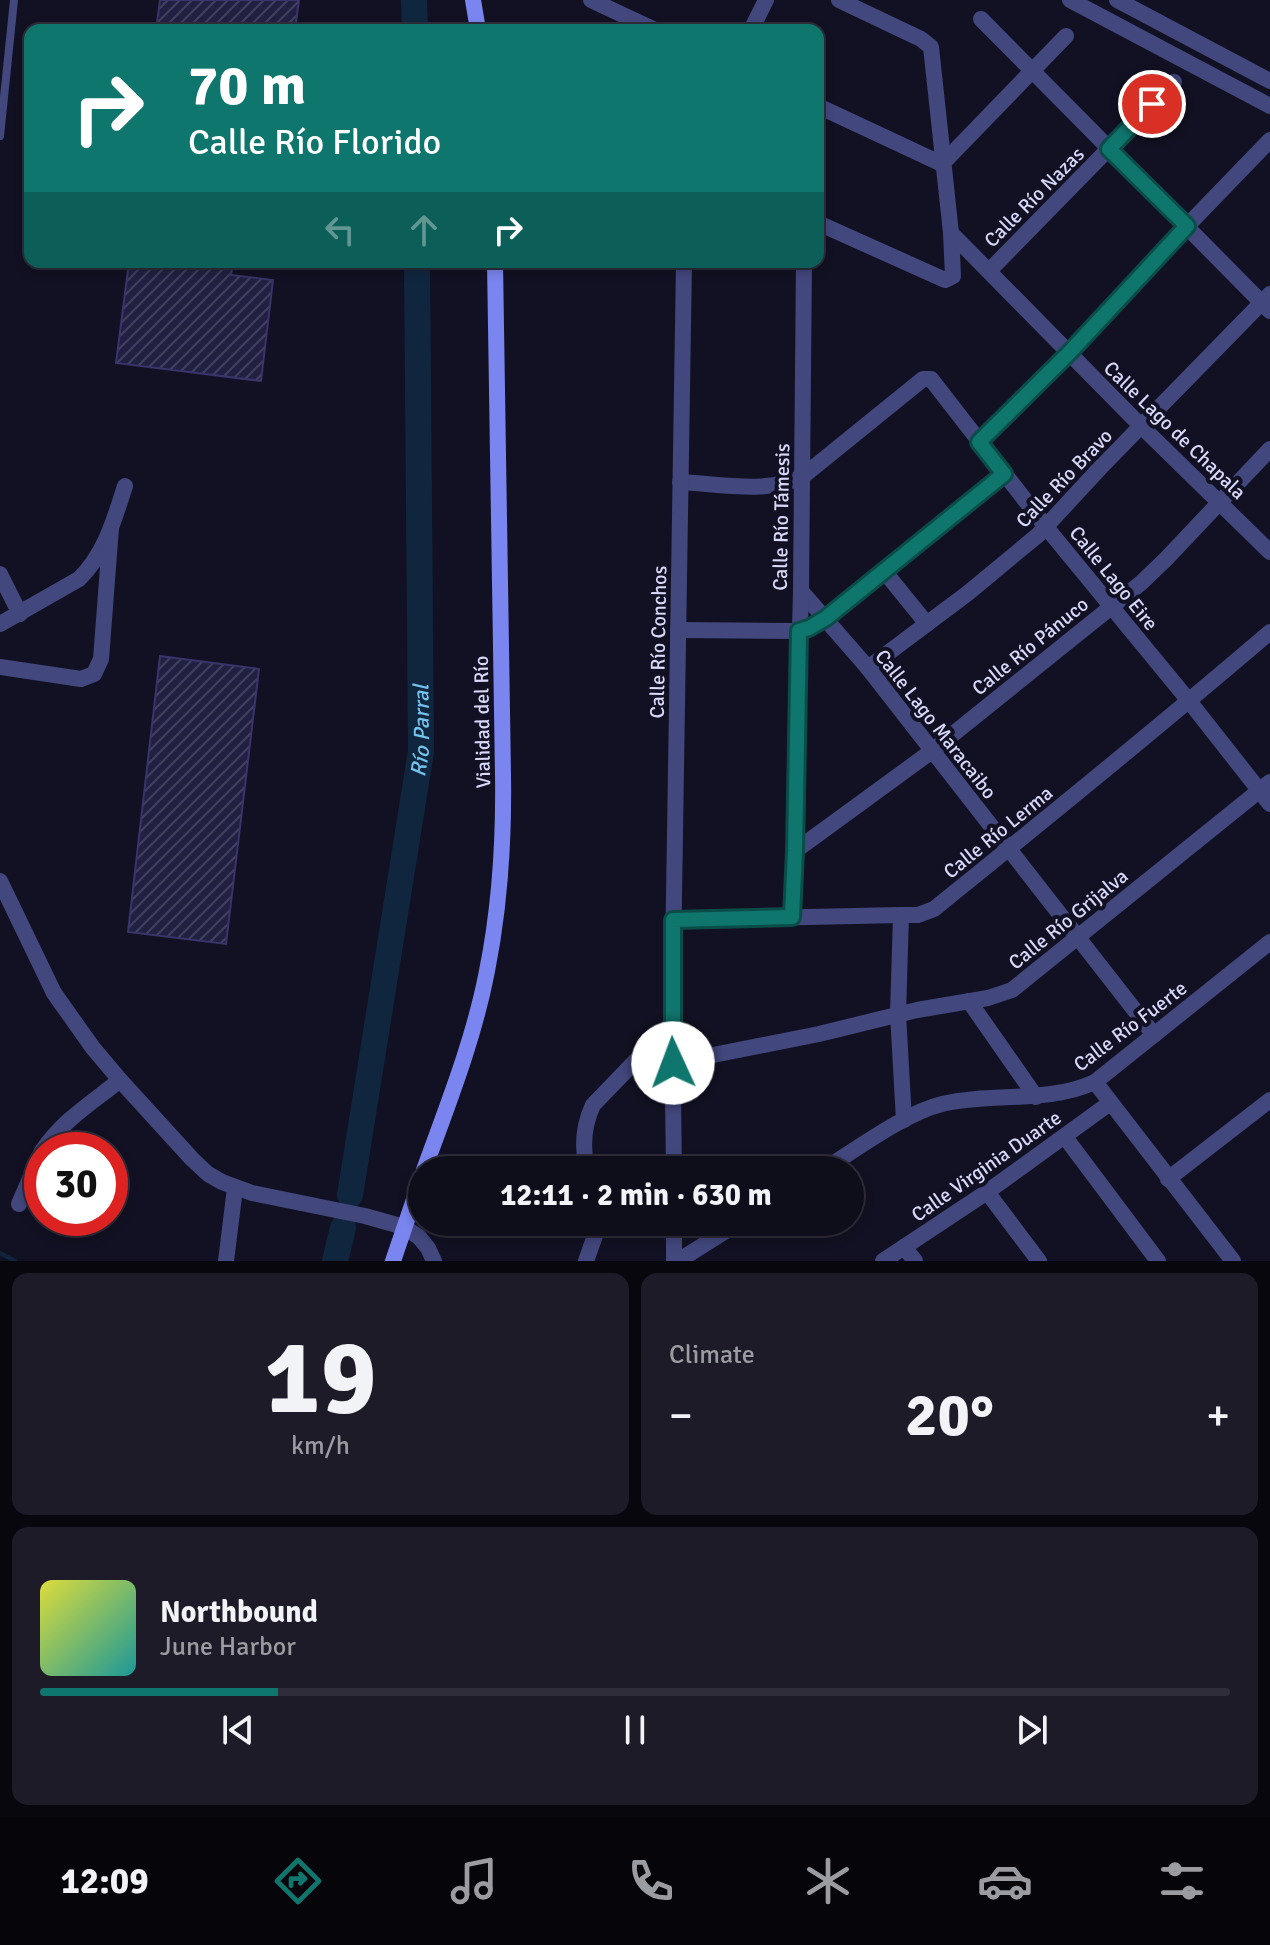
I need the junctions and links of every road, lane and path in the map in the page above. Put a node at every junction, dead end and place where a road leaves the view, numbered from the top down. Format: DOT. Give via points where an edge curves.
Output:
graph roads {
  1 [pos="14,0"];
  2 [pos="473,0"];
  3 [pos="591,0"];
  4 [pos="766,0"];
  5 [pos="839,0"];
  6 [pos="1070,0"];
  7 [pos="1117,0"];
  8 [pos="981,19"];
  9 [pos="477,24"];
  10 [pos="642,24"];
  11 [pos="754,24"];
  12 [pos="1066,36"];
  13 [pos="1031,71"];
  14 [pos="1270,81"];
  15 [pos="1174,82"];
  16 [pos="1270,106"];
  17 [pos="824,109"];
  18 [pos="0,136"];
  19 [pos="1270,140"];
  20 [pos="1109,149"];
  21 [pos="942,164"];
  22 [pos="824,226"];
  23 [pos="1187,226"];
  24 [pos="951,233"];
  25 [pos="495,268"];
  26 [pos="684,268"];
  27 [pos="804,268"];
  28 [pos="989,271"];
  29 [pos="1267,302"];
  30 [pos="1069,353"];
  31 [pos="1141,426"];
  32 [pos="979,442"];
  33 [pos="1270,449"];
  34 [pos="1004,474"];
  35 [pos="802,477"];
  36 [pos="680,482"];
  37 [pos="125,486"];
  38 [pos="1220,501"];
  39 [pos="1046,527"];
  40 [pos="111,528"];
  41 [pos="1270,552"];
  42 [pos="884,571"];
  43 [pos="0,574"];
  44 [pos="801,591"];
  45 [pos="1111,607"];
  46 [pos="20,614"];
  47 [pos="826,618"];
  48 [pos="0,624"];
  49 [pos="927,624"];
  50 [pos="678,630"];
  51 [pos="799,631"];
  52 [pos="1270,632"];
  53 [pos="0,667"];
  54 [pos="868,668"];
  55 [pos="1189,701"];
  56 [pos="932,751"];
  57 [pos="1266,792"];
  58 [pos="1009,849"];
  59 [pos="795,851"];
  60 [pos="0,881"];
  61 [pos="901,915"];
  62 [pos="792,917"];
  63 [pos="673,920"];
  64 [pos="1077,937"];
  65 [pos="1270,942"];
  66 [pos="969,1001"];
  67 [pos="898,1014"];
  68 [pos="672,1023"];
  69 [pos="1154,1035"];
  70 [pos="673,1063"];
  71 [pos="120,1080"];
  72 [pos="1095,1082"];
  73 [pos="1036,1097"];
  74 [pos="1270,1100"];
  75 [pos="1110,1103"];
  76 [pos="904,1120"];
  77 [pos="57,1132"];
  78 [pos="1065,1137"];
  79 [pos="429,1156"];
  80 [pos="584,1156"];
  81 [pos="674,1156"];
  82 [pos="846,1156"];
  83 [pos="1168,1179"];
  84 [pos="235,1188"];
  85 [pos="24,1192"];
  86 [pos="987,1192"];
  87 [pos="19,1204"];
  88 [pos="408,1216"];
  89 [pos="404,1227"];
  90 [pos="595,1236"];
  91 [pos="675,1236"];
  92 [pos="717,1236"];
  93 [pos="904,1247"];
  94 [pos="226,1261"];
  95 [pos="393,1261"];
  96 [pos="434,1261"];
  97 [pos="586,1261"];
  98 [pos="676,1261"];
  99 [pos="883,1261"];
  100 [pos="915,1261"];
  101 [pos="1039,1261"];
  102 [pos="1158,1261"];
  103 [pos="1233,1261"];
  1 -- 18 [label="lane"];
  2 -- 9 [label="main road"];
  3 -- 10 [label="street"];
  4 -- 11 [label="street"];
  5 -- 21 [label="street" via="931,47"];
  6 -- 16 [label="street"];
  7 -- 14 [label="street"];
  8 -- 13 [label="street"];
  12 -- 13 [label="street"];
  13 -- 20 [label="street"];
  13 -- 21 [label="street"];
  15 -- 20 [label="street, Calle Río Nazas"];
  17 -- 21 [label="street"];
  19 -- 23 [label="street"];
  20 -- 23 [label="street"];
  20 -- 28 [label="street, Calle Río Nazas"];
  21 -- 24 [label="street"];
  22 -- 24 [label="street" via="945,280 954,273"];
  23 -- 29 [label="street"];
  23 -- 30 [label="street"];
  24 -- 28 [label="street, Calle Lago de Chapala"];
  25 -- 79 [label="main road, Vialidad del Río" via="504,827 487,971"];
  26 -- 36 [label="street, Calle Río Conchos"];
  27 -- 35 [label="street, Calle Río Támesis"];
  28 -- 30 [label="street, Calle Lago de Chapala"];
  29 -- 31 [label="street, Calle Río Bravo"];
  30 -- 31 [label="street, Calle Lago de Chapala"];
  30 -- 32 [label="street"];
  31 -- 38 [label="street, Calle Lago de Chapala"];
  31 -- 39 [label="street, Calle Río Bravo"];
  32 -- 34 [label="street, Calle Lago Eire"];
  32 -- 35 [label="street, Calle Lago Eire" via="928,378"];
  33 -- 38 [label="street, Calle Río Pánuco"];
  34 -- 39 [label="street, Calle Lago Eire"];
  34 -- 42 [label="street"];
  35 -- 36 [label="street" via="760,486"];
  35 -- 44 [label="street, Calle Río Támesis"];
  36 -- 50 [label="street, Calle Río Conchos"];
  37 -- 40 [label="street"];
  38 -- 41 [label="street, Calle Lago de Chapala"];
  38 -- 45 [label="street, Calle Río Pánuco" via="1158,567"];
  39 -- 45 [label="street, Calle Lago Eire"];
  39 -- 49 [label="street, Calle Río Bravo"];
  40 -- 46 [label="street" via="100,554 79,579"];
  40 -- 53 [label="street" via="101,659 94,674 81,679"];
  42 -- 47 [label="street"];
  42 -- 49 [label="street"];
  43 -- 46 [label="street"];
  44 -- 47 [label="street, Calle Lago Maracaibo"];
  44 -- 51 [label="street, Calle Río Támesis"];
  45 -- 55 [label="street, Calle Lago Eire"];
  45 -- 56 [label="street, Calle Río Pánuco"];
  46 -- 48 [label="street"];
  47 -- 51 [label="street"];
  47 -- 54 [label="street, Calle Lago Maracaibo"];
  49 -- 54 [label="street, Calle Río Bravo"];
  50 -- 51 [label="street"];
  50 -- 63 [label="street, Calle Río Conchos"];
  51 -- 59 [label="street, Calle Río Támesis"];
  52 -- 55 [label="street, Calle Río Lerma"];
  54 -- 56 [label="street, Calle Lago Maracaibo"];
  55 -- 57 [label="street, Calle Lago Eire"];
  55 -- 58 [label="street, Calle Río Lerma"];
  56 -- 58 [label="street, Calle Lago Maracaibo"];
  56 -- 59 [label="street, Calle Río Pánuco"];
  57 -- 64 [label="street, Calle Río Grijalva"];
  58 -- 61 [label="street, Calle Río Lerma" via="934,909"];
  58 -- 64 [label="street, Calle Lago Maracaibo"];
  59 -- 62 [label="street, Calle Río Támesis"];
  60 -- 71 [label="street" via="54,993"];
  61 -- 62 [label="street, Calle Río Lerma"];
  61 -- 67 [label="street"];
  62 -- 63 [label="street, Calle Río Lerma"];
  63 -- 68 [label="street, Calle Río Conchos"];
  64 -- 66 [label="street, Calle Río Grijalva" via="1012,990"];
  64 -- 69 [label="street, Calle Lago Maracaibo"];
  65 -- 69 [label="street, Calle Río Fuerte"];
  66 -- 67 [label="street, Calle Río Grijalva"];
  66 -- 73 [label="street"];
  67 -- 70 [label="street, Calle Río Grijalva"];
  67 -- 76 [label="street"];
  68 -- 70 [label="street, Calle Río Conchos"];
  68 -- 80 [label="street" via="593,1105"];
  69 -- 72 [label="street, Calle Río Fuerte"];
  70 -- 81 [label="street, Calle Río Conchos"];
  71 -- 77 [label="street"];
  71 -- 84 [label="street" via="192,1159"];
  72 -- 73 [label="street, Calle Río Fuerte"];
  72 -- 75 [label="street"];
  73 -- 76 [label="street, Calle Río Fuerte" via="949,1103"];
  74 -- 83 [label="street"];
  75 -- 78 [label="street, Calle Virginia Duarte"];
  75 -- 83 [label="street"];
  76 -- 82 [label="street, Calle Río Fuerte"];
  78 -- 86 [label="street, Calle Virginia Duarte"];
  78 -- 102 [label="street"];
  83 -- 103 [label="street"];
  84 -- 89 [label="street"];
  84 -- 94 [label="street"];
  85 -- 87 [label="street"];
  86 -- 93 [label="street, Calle Virginia Duarte"];
  86 -- 101 [label="street"];
  88 -- 89 [label="main road"];
  89 -- 95 [label="main road"];
  89 -- 96 [label="street" via="419,1237"];
  90 -- 97 [label="street"];
  91 -- 98 [label="street"];
  92 -- 98 [label="street"];
  93 -- 99 [label="street, Calle Virginia Duarte"];
  93 -- 100 [label="street"];
}
